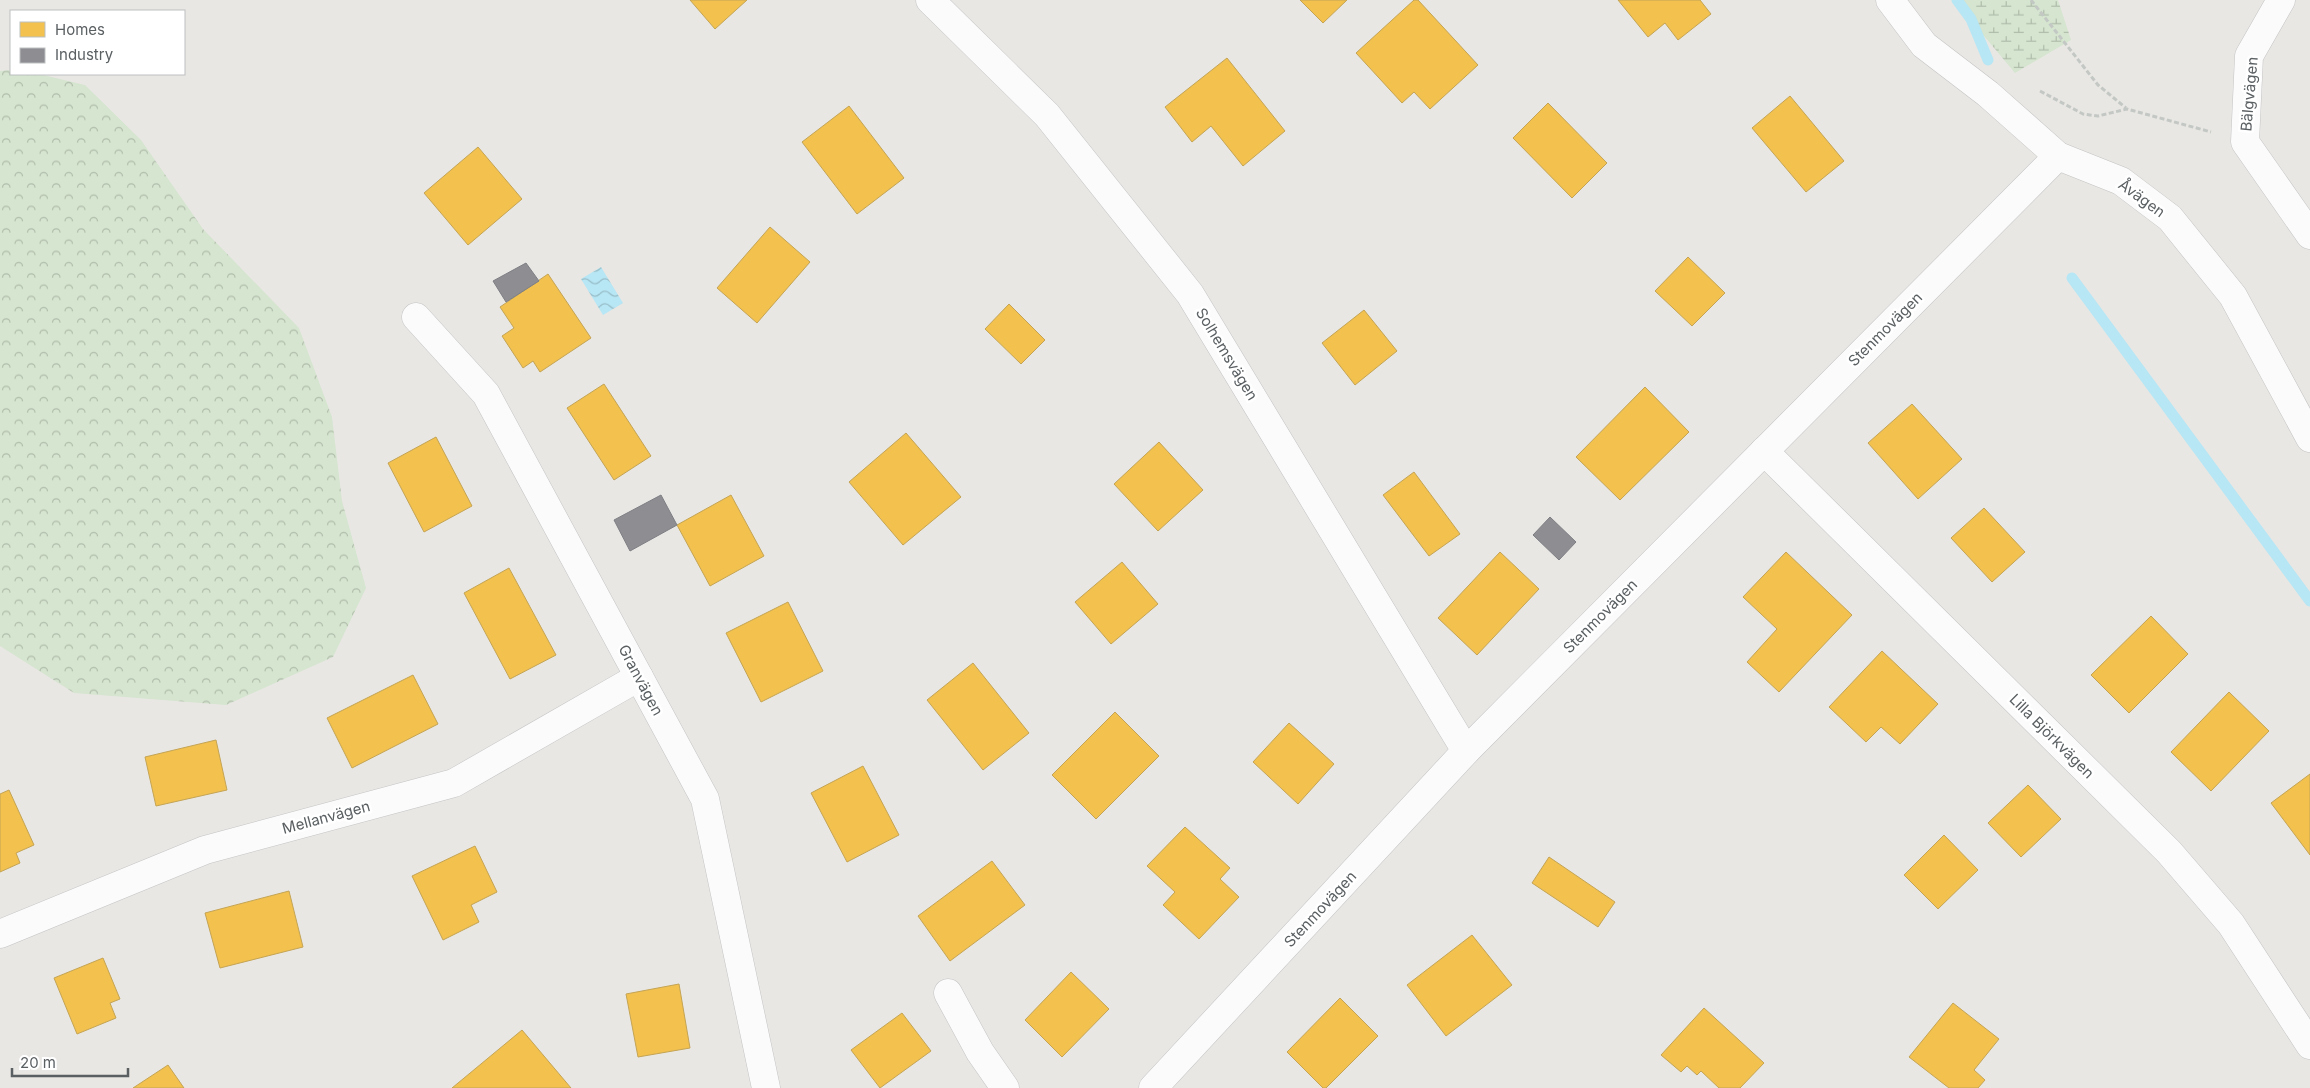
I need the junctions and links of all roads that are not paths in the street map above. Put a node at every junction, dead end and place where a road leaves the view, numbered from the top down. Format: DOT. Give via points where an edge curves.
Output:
graph roads {
  1 [pos="930,0"];
  2 [pos="1890,0"];
  3 [pos="2281,0"];
  4 [pos="2058,156"];
  5 [pos="2310,235"];
  6 [pos="416,316"];
  7 [pos="2310,438"];
  8 [pos="1764,451"];
  9 [pos="639,677"];
  10 [pos="1466,751"];
  11 [pos="0,934"];
  12 [pos="948,993"];
  13 [pos="2310,1045"];
  14 [pos="766,1088"];
  15 [pos="1005,1088"];
  16 [pos="1153,1088"];
  1 -- 10 [label="street, Solhemsvägen" via="1048,115 1190,294"];
  2 -- 4 [label="street, Åvägen" via="1924,45 1988,94"];
  3 -- 5 [label="street, Bälgvägen" via="2249,56 2245,142"];
  4 -- 7 [label="street, Åvägen" via="2120,181 2170,218 2233,296"];
  4 -- 8 [label="street, Stenmovägen"];
  6 -- 9 [label="street, Granvägen" via="486,394"];
  8 -- 10 [label="street, Stenmovägen"];
  8 -- 13 [label="street, Lilla Björkvägen" via="2169,852 2231,924"];
  9 -- 11 [label="street, Mellanvägen" via="454,783 206,850"];
  9 -- 14 [label="street, Granvägen" via="705,800"];
  10 -- 16 [label="street, Stenmovägen"];
  12 -- 15 [label="street" via="980,1052"];
}
